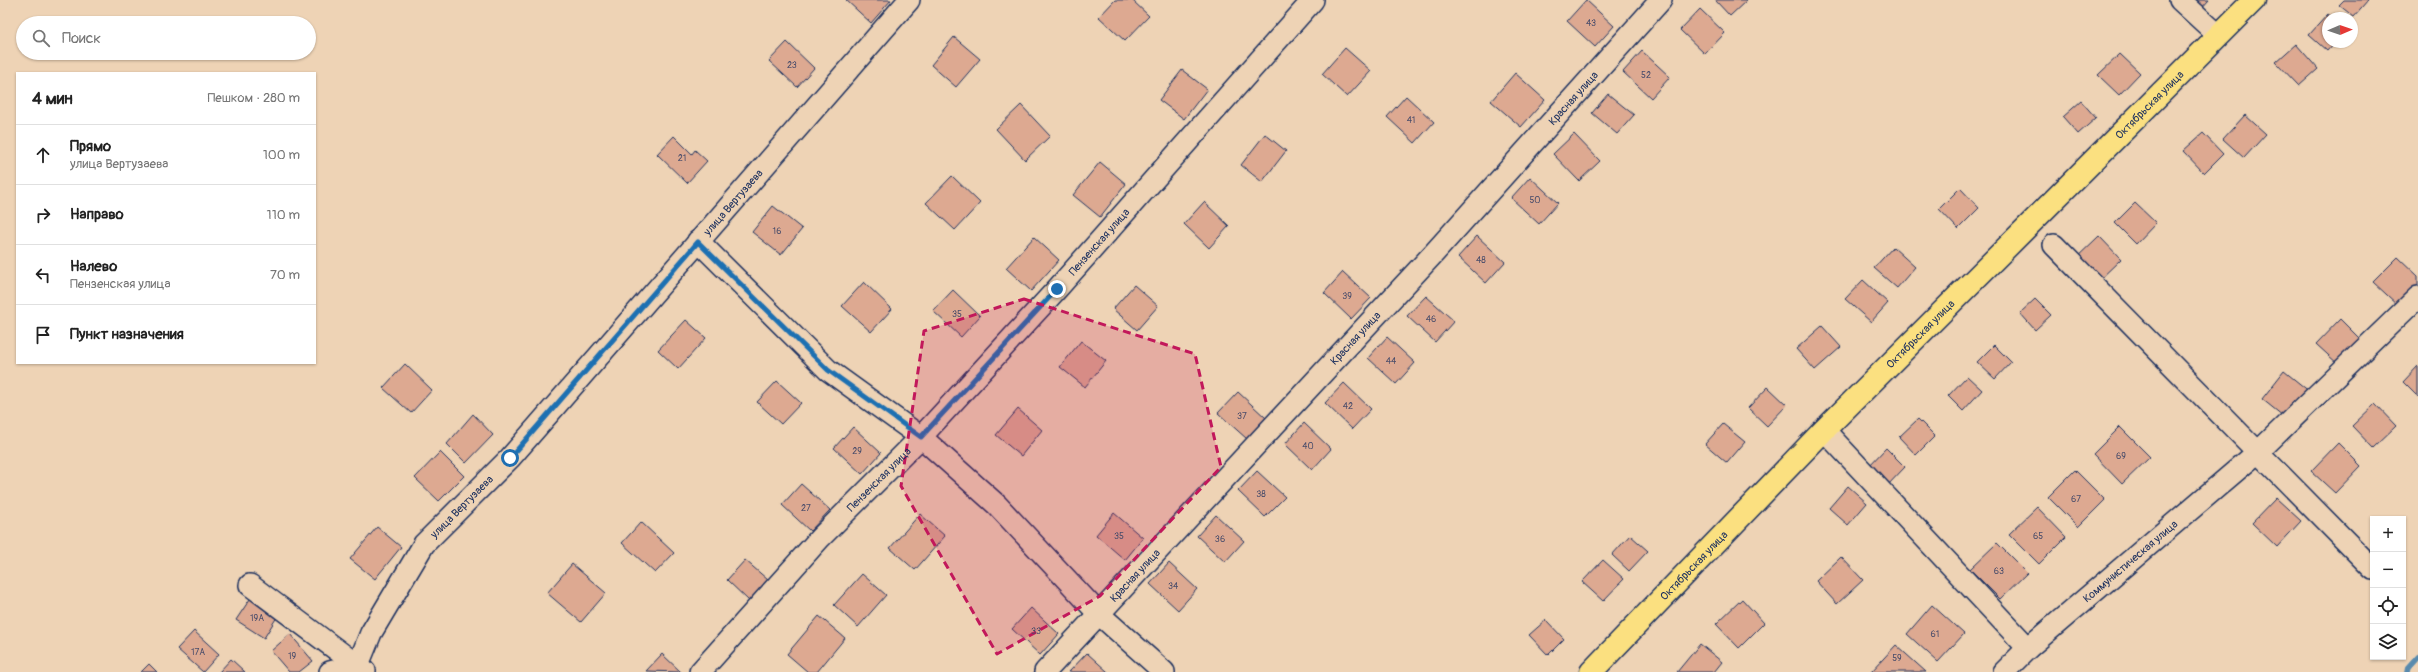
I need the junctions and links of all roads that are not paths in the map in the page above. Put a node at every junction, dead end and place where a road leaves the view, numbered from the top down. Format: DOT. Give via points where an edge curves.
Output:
graph roads {
  1 [pos="909,0"];
  2 [pos="1313,0"];
  3 [pos="1661,0"];
  4 [pos="2180,0"];
  5 [pos="2254,0"];
  6 [pos="2218,35"];
  7 [pos="698,242"];
  8 [pos="2054,245"];
  9 [pos="2418,297"];
  10 [pos="1824,430"];
  11 [pos="921,437"];
  12 [pos="2258,452"];
  13 [pos="2370,566"];
  14 [pos="250,585"];
  15 [pos="1099,614"];
  16 [pos="2028,648"];
  17 [pos="362,668"];
  18 [pos="330,672"];
  19 [pos="700,672"];
  20 [pos="1045,672"];
  21 [pos="1164,672"];
  22 [pos="1591,672"];
  23 [pos="2004,672"];
  1 -- 7 [label="street, улица Вертузаева"];
  2 -- 11 [label="street, Пензенская улица" via="1062,283"];
  3 -- 15 [label="street, Красная улица" via="1435,252"];
  4 -- 6 [label="street"];
  5 -- 6 [label="main road, Октябрьская улица"];
  6 -- 10 [label="main road, Октябрьская улица"];
  7 -- 11 [label="street" via="828,370"];
  7 -- 17 [label="street, улица Вертузаева" via="510,458 424,544 371,633"];
  8 -- 12 [label="street"];
  9 -- 12 [label="street, Коммунистическая улица"];
  10 -- 16 [label="street"];
  10 -- 22 [label="main road, Октябрьская улица"];
  11 -- 15 [label="street" via="997,505"];
  11 -- 19 [label="street, Пензенская улица" via="820,538"];
  12 -- 13 [label="street"];
  12 -- 16 [label="street, Коммунистическая улица"];
  14 -- 17 [label="street"];
  15 -- 20 [label="street, Красная улица"];
  15 -- 21 [label="street"];
  16 -- 23 [label="street, Коммунистическая улица"];
  17 -- 18 [label="street"];
}
